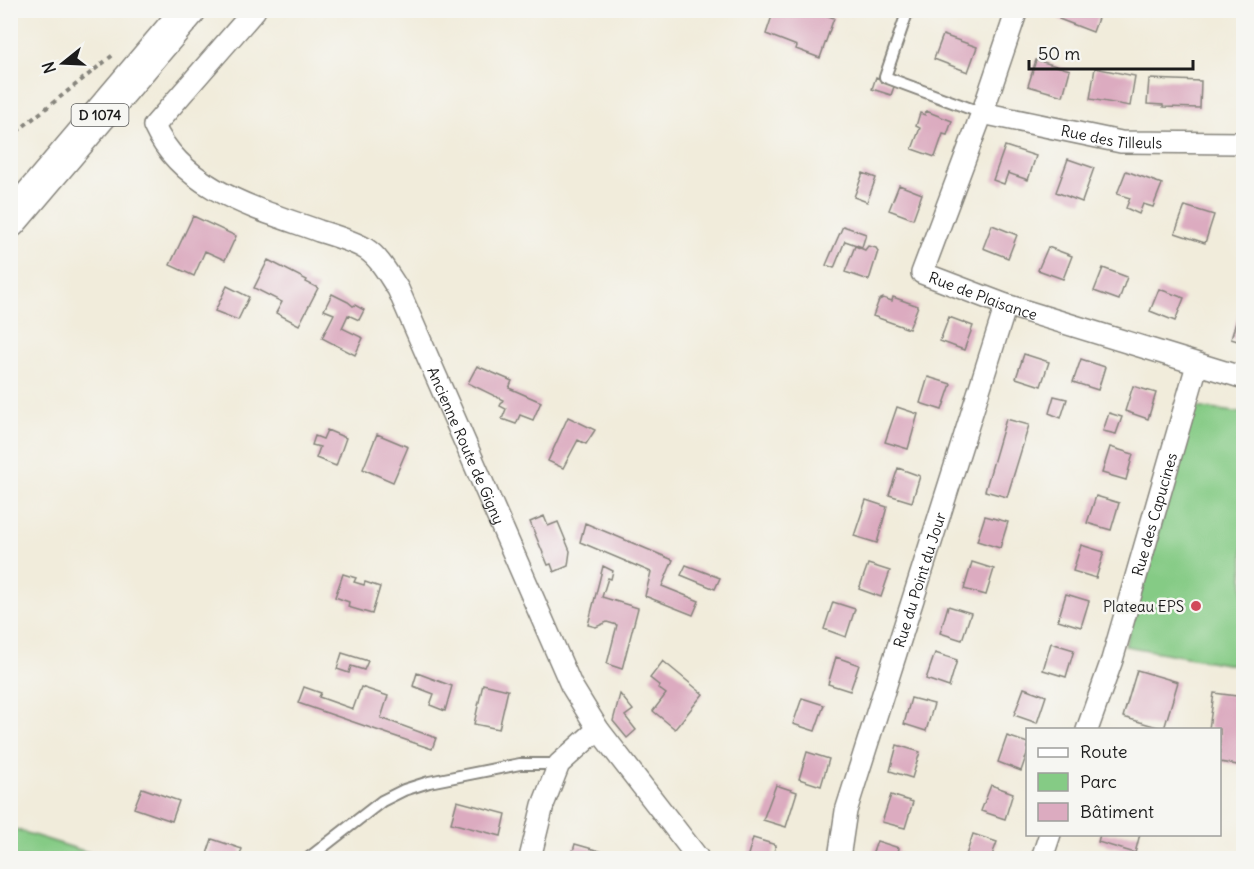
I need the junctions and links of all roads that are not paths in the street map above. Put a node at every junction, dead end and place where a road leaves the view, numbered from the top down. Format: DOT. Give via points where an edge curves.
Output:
graph roads {
  1 [pos="189,10"];
  2 [pos="255,10"];
  3 [pos="1017,10"];
  4 [pos="907,13"];
  5 [pos="982,113"];
  6 [pos="1244,143"];
  7 [pos="10,221"];
  8 [pos="1006,305"];
  9 [pos="1197,365"];
  10 [pos="1244,378"];
  11 [pos="1087,728"];
  12 [pos="598,729"];
  13 [pos="559,764"];
  14 [pos="1049,836"];
  15 [pos="310,857"];
  16 [pos="530,858"];
  17 [pos="698,858"];
  18 [pos="839,858"];
  19 [pos="1042,858"];
  1 -- 7 [label="main road, D 1074"];
  2 -- 12 [label="street, Ancienne Route de Gigny" via="154,126 162,144 200,180 237,202 368,250 381,265 398,289 571,685"];
  3 -- 5 [label="street, Rue de Plaisance"];
  4 -- 5 [label="lane" via="885,77"];
  5 -- 6 [label="street, Rue des Tilleuls" via="1121,142"];
  5 -- 8 [label="street, Rue de Plaisance" via="922,273"];
  8 -- 9 [label="street, Rue de Plaisance"];
  8 -- 18 [label="street, Rue du Point du Jour" via="846,812"];
  9 -- 10 [label="street, Rue de Plaisance"];
  9 -- 11 [label="street, Rue des Capucines" via="1112,660"];
  12 -- 13 [label="street"];
  12 -- 17 [label="street, Ancienne Route de Gigny"];
  13 -- 15 [label="lane" via="520,764 404,790 382,801"];
  13 -- 16 [label="street" via="543,805"];
  14 -- 19 [label="street"];
}
